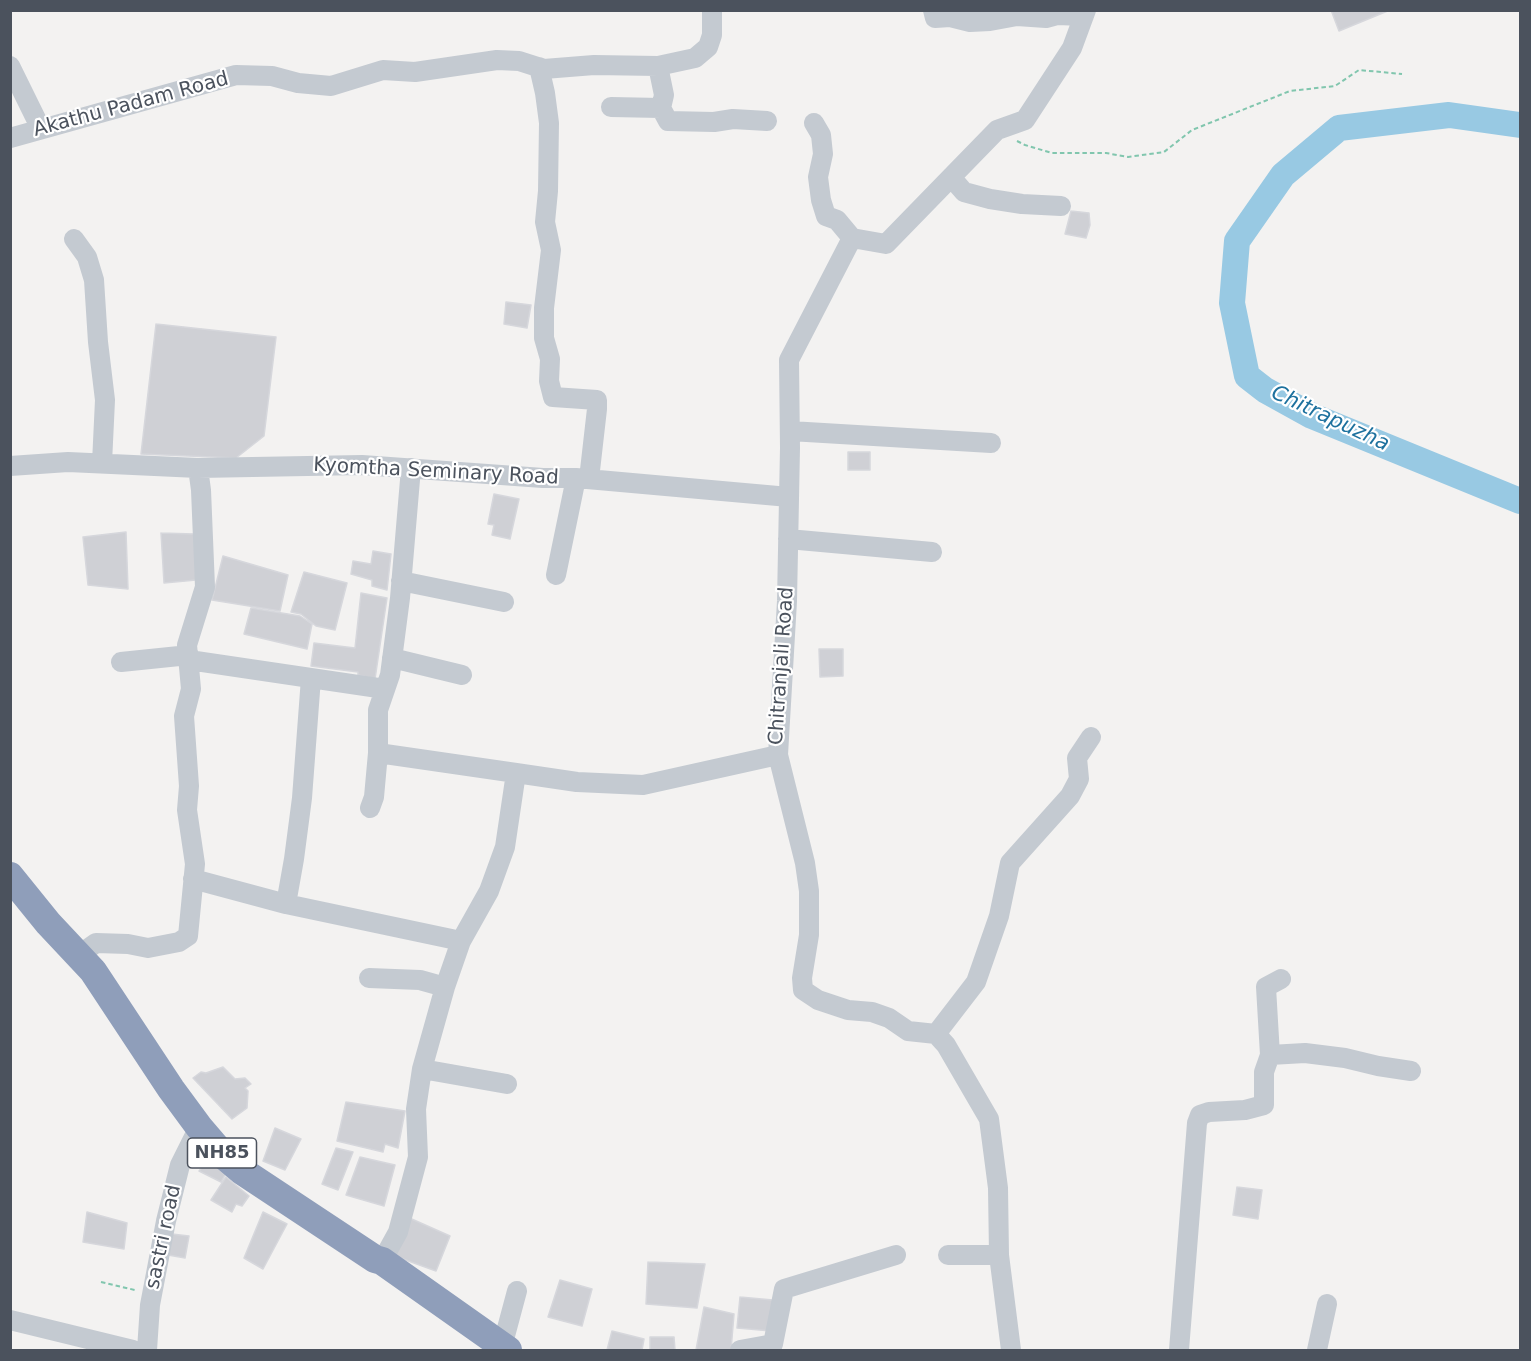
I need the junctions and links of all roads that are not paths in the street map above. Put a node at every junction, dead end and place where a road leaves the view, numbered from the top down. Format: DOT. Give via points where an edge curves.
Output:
graph roads {
  1 [pos="712,10"];
  2 [pos="1085,13"];
  3 [pos="934,14"];
  4 [pos="10,66"];
  5 [pos="658,66"];
  6 [pos="540,68"];
  7 [pos="611,107"];
  8 [pos="661,108"];
  9 [pos="767,122"];
  10 [pos="814,123"];
  11 [pos="41,129"];
  12 [pos="10,138"];
  13 [pos="951,177"];
  14 [pos="1061,206"];
  15 [pos="74,238"];
  16 [pos="852,238"];
  17 [pos="790,431"];
  18 [pos="991,443"];
  19 [pos="102,463"];
  20 [pos="10,466"];
  21 [pos="198,468"];
  22 [pos="411,468"];
  23 [pos="583,478"];
  24 [pos="789,497"];
  25 [pos="788,539"];
  26 [pos="932,552"];
  27 [pos="556,575"];
  28 [pos="401,581"];
  29 [pos="504,602"];
  30 [pos="189,657"];
  31 [pos="392,658"];
  32 [pos="121,662"];
  33 [pos="462,675"];
  34 [pos="311,678"];
  35 [pos="385,689"];
  36 [pos="1091,737"];
  37 [pos="378,753"];
  38 [pos="778,755"];
  39 [pos="516,773"];
  40 [pos="370,808"];
  41 [pos="10,876"];
  42 [pos="193,879"];
  43 [pos="286,904"];
  44 [pos="461,942"];
  45 [pos="79,955"];
  46 [pos="369,978"];
  47 [pos="1281,979"];
  48 [pos="445,987"];
  49 [pos="936,1034"];
  50 [pos="1270,1055"];
  51 [pos="422,1069"];
  52 [pos="1411,1071"];
  53 [pos="507,1084"];
  54 [pos="199,1127"];
  55 [pos="896,1255"];
  56 [pos="948,1255"];
  57 [pos="999,1255"];
  58 [pos="382,1261"];
  59 [pos="517,1291"];
  60 [pos="1327,1304"];
  61 [pos="10,1320"];
  62 [pos="505,1349"];
  63 [pos="133,1350"];
  64 [pos="147,1350"];
  65 [pos="741,1350"];
  66 [pos="1011,1350"];
  67 [pos="1179,1350"];
  68 [pos="1317,1350"];
  1 -- 5 [label="street, Akathu Padam Road" via="708,47 695,58"];
  2 -- 3 [label="street" via="970,22"];
  2 -- 13 [label="street" via="1072,48 1026,120 996,130"];
  4 -- 11 [label="street"];
  5 -- 6 [label="street, Akathu Padam Road"];
  5 -- 8 [label="street" via="664,95"];
  6 -- 11 [label="street, Akathu Padam Road" via="519,61 497,60 415,72 383,70 331,86 272,76 236,75"];
  6 -- 23 [label="street" via="549,123 545,222 551,250 544,338 553,397 597,400"];
  7 -- 8 [label="street"];
  8 -- 9 [label="street" via="668,121"];
  10 -- 16 [label="street" via="824,154 818,177 826,216 837,220"];
  11 -- 12 [label="street, Akathu Padam Road"];
  13 -- 14 [label="street" via="964,192 1022,204"];
  13 -- 16 [label="street" via="886,244"];
  15 -- 19 [label="street" via="87,257 94,280 105,400"];
  16 -- 17 [label="street, Chitranjali Road" via="789,360"];
  17 -- 18 [label="street"];
  17 -- 24 [label="street, Chitranjali Road"];
  19 -- 20 [label="street, Kyomtha Seminary Road"];
  19 -- 21 [label="street, Kyomtha Seminary Road"];
  21 -- 22 [label="street, Kyomtha Seminary Road"];
  21 -- 30 [label="street" via="205,587 187,645"];
  22 -- 23 [label="street, Kyomtha Seminary Road"];
  22 -- 28 [label="street"];
  23 -- 24 [label="street, Kyomtha Seminary Road"];
  23 -- 27 [label="street"];
  24 -- 25 [label="street, Chitranjali Road"];
  25 -- 26 [label="street"];
  25 -- 38 [label="street, Chitranjali Road"];
  28 -- 29 [label="street"];
  28 -- 31 [label="street"];
  30 -- 32 [label="street"];
  30 -- 34 [label="street"];
  30 -- 42 [label="street" via="191,688 184,716"];
  31 -- 33 [label="street"];
  31 -- 35 [label="street"];
  34 -- 35 [label="street"];
  34 -- 43 [label="street" via="300,808"];
  35 -- 37 [label="street" via="378,710"];
  36 -- 49 [label="street" via="1077,758 1079,779 1070,796 1010,863 999,916 976,982"];
  37 -- 39 [label="street, Chitranjali Road"];
  37 -- 40 [label="street"];
  38 -- 39 [label="street, Chitranjali Road" via="643,785 577,782"];
  38 -- 49 [label="street" via="809,891 803,990 818,1000 848,1010 889,1018 908,1031"];
  39 -- 44 [label="street" via="505,847 489,891"];
  41 -- 45 [label="highway, NH85"];
  42 -- 43 [label="street"];
  42 -- 45 [label="street" via="188,936 179,942 148,948 96,943"];
  43 -- 44 [label="street"];
  44 -- 48 [label="street"];
  45 -- 54 [label="highway, NH85"];
  46 -- 48 [label="street" via="420,980"];
  47 -- 50 [label="street" via="1266,987"];
  48 -- 51 [label="street"];
  49 -- 57 [label="street" via="989,1119 998,1188"];
  50 -- 52 [label="street" via="1305,1053"];
  50 -- 67 [label="street" via="1264,1072 1264,1104 1245,1110 1209,1112 1200,1115 1197,1123"];
  51 -- 53 [label="street"];
  51 -- 58 [label="street" via="416,1108 418,1157 398,1232"];
  54 -- 58 [label="highway, NH85" via="242,1171"];
  54 -- 64 [label="street, sastri road" via="180,1165 150,1305"];
  55 -- 65 [label="street" via="784,1289 773,1344"];
  56 -- 57 [label="street"];
  57 -- 66 [label="street"];
  58 -- 62 [label="highway, NH85"];
  59 -- 62 [label="street"];
  60 -- 68 [label="street"];
  61 -- 63 [label="street"];
}
